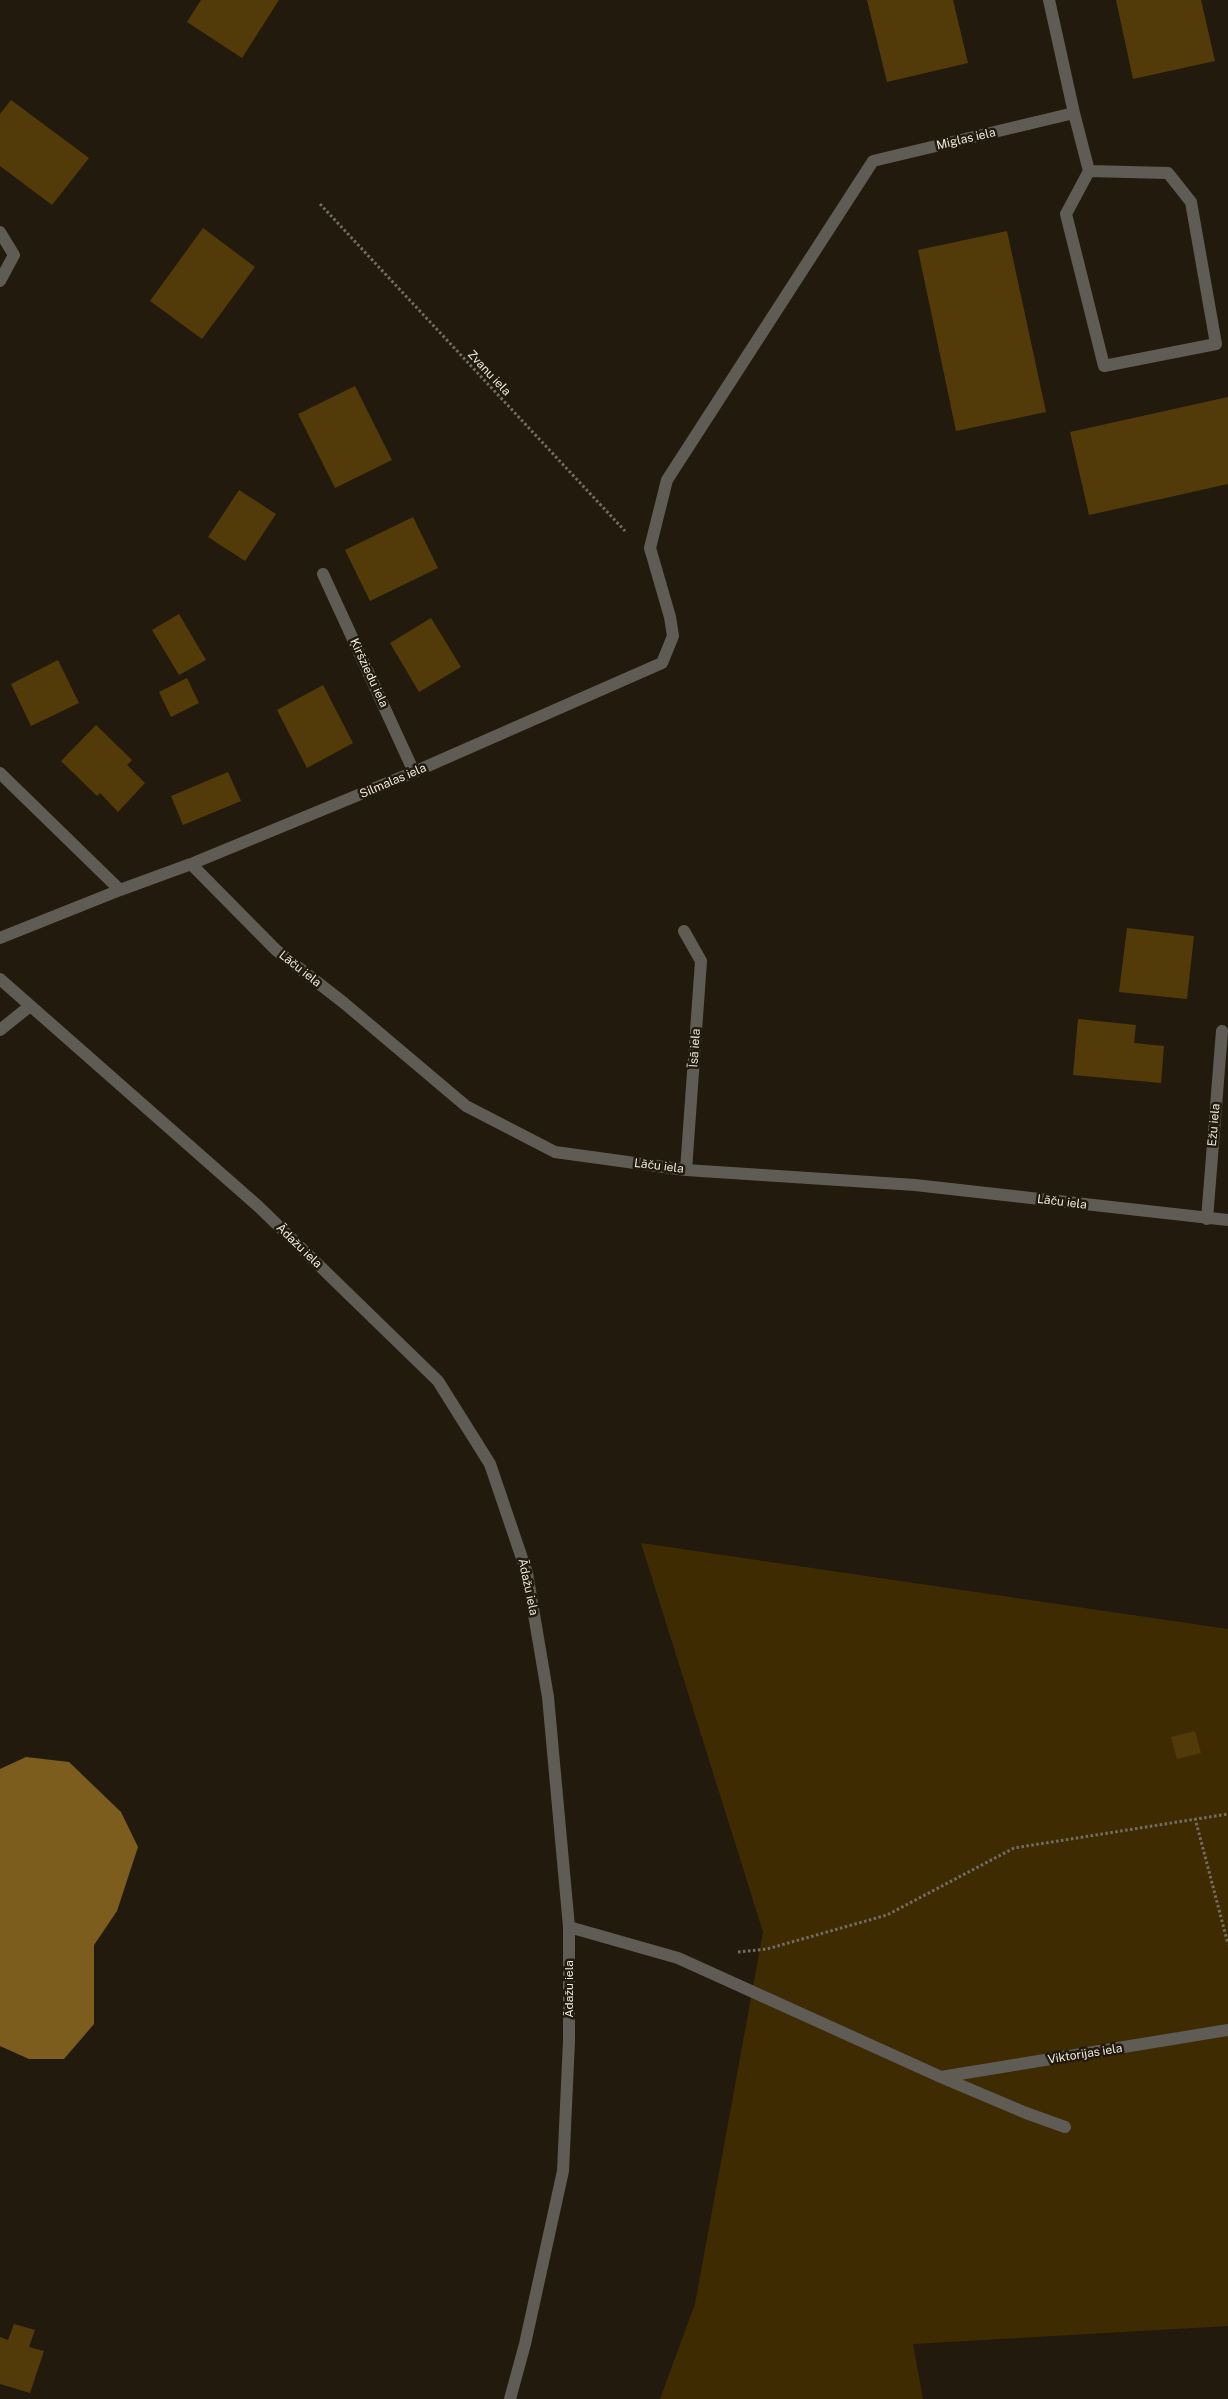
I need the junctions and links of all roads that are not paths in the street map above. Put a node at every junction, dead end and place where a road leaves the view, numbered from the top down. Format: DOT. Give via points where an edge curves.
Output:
graph roads {
  1 [pos="1049,0"];
  2 [pos="1074,113"];
  3 [pos="1089,171"];
  4 [pos="0,232"];
  5 [pos="0,281"];
  6 [pos="323,574"];
  7 [pos="662,663"];
  8 [pos="414,772"];
  9 [pos="0,773"];
  10 [pos="191,864"];
  11 [pos="120,890"];
  12 [pos="684,931"];
  13 [pos="0,938"];
  14 [pos="0,980"];
  15 [pos="30,1006"];
  16 [pos="0,1030"];
  17 [pos="1222,1031"];
  18 [pos="686,1170"];
  19 [pos="1206,1219"];
  20 [pos="1228,1220"];
  21 [pos="568,1926"];
  22 [pos="1228,2030"];
  23 [pos="941,2078"];
  24 [pos="1065,2126"];
  25 [pos="510,2399"];
  1 -- 2 [label="street"];
  2 -- 3 [label="street"];
  2 -- 7 [label="street, Miglas iela" via="873,161 667,480 650,548 670,617 672,636"];
  3 -- 3 [label="street" via="1066,214 1104,366 1216,344 1192,202 1168,174"];
  4 -- 5 [label="street" via="14,255"];
  6 -- 8 [label="street, Ķiršziedu iela"];
  7 -- 8 [label="street, Silmalas iela"];
  8 -- 10 [label="street, Silmalas iela"];
  9 -- 11 [label="street"];
  10 -- 11 [label="street, Silmalas iela"];
  10 -- 18 [label="street, Lāču iela" via="276,950 466,1106 555,1152"];
  11 -- 13 [label="street, Silmalas iela"];
  12 -- 18 [label="street, Īsā iela" via="701,961"];
  14 -- 15 [label="street, Ādažu iela"];
  15 -- 16 [label="street"];
  15 -- 21 [label="street, Ādažu iela" via="259,1207 438,1381 490,1464 527,1573 534,1611 548,1697"];
  17 -- 19 [label="street, Ežu iela"];
  18 -- 19 [label="street, Lāču iela" via="915,1185"];
  19 -- 20 [label="street, Lāču iela"];
  21 -- 23 [label="street" via="678,1958"];
  21 -- 25 [label="street, Ādažu iela" via="569,2041 562,2170"];
  22 -- 23 [label="street, Viktorijas iela"];
  23 -- 24 [label="street"];
}
